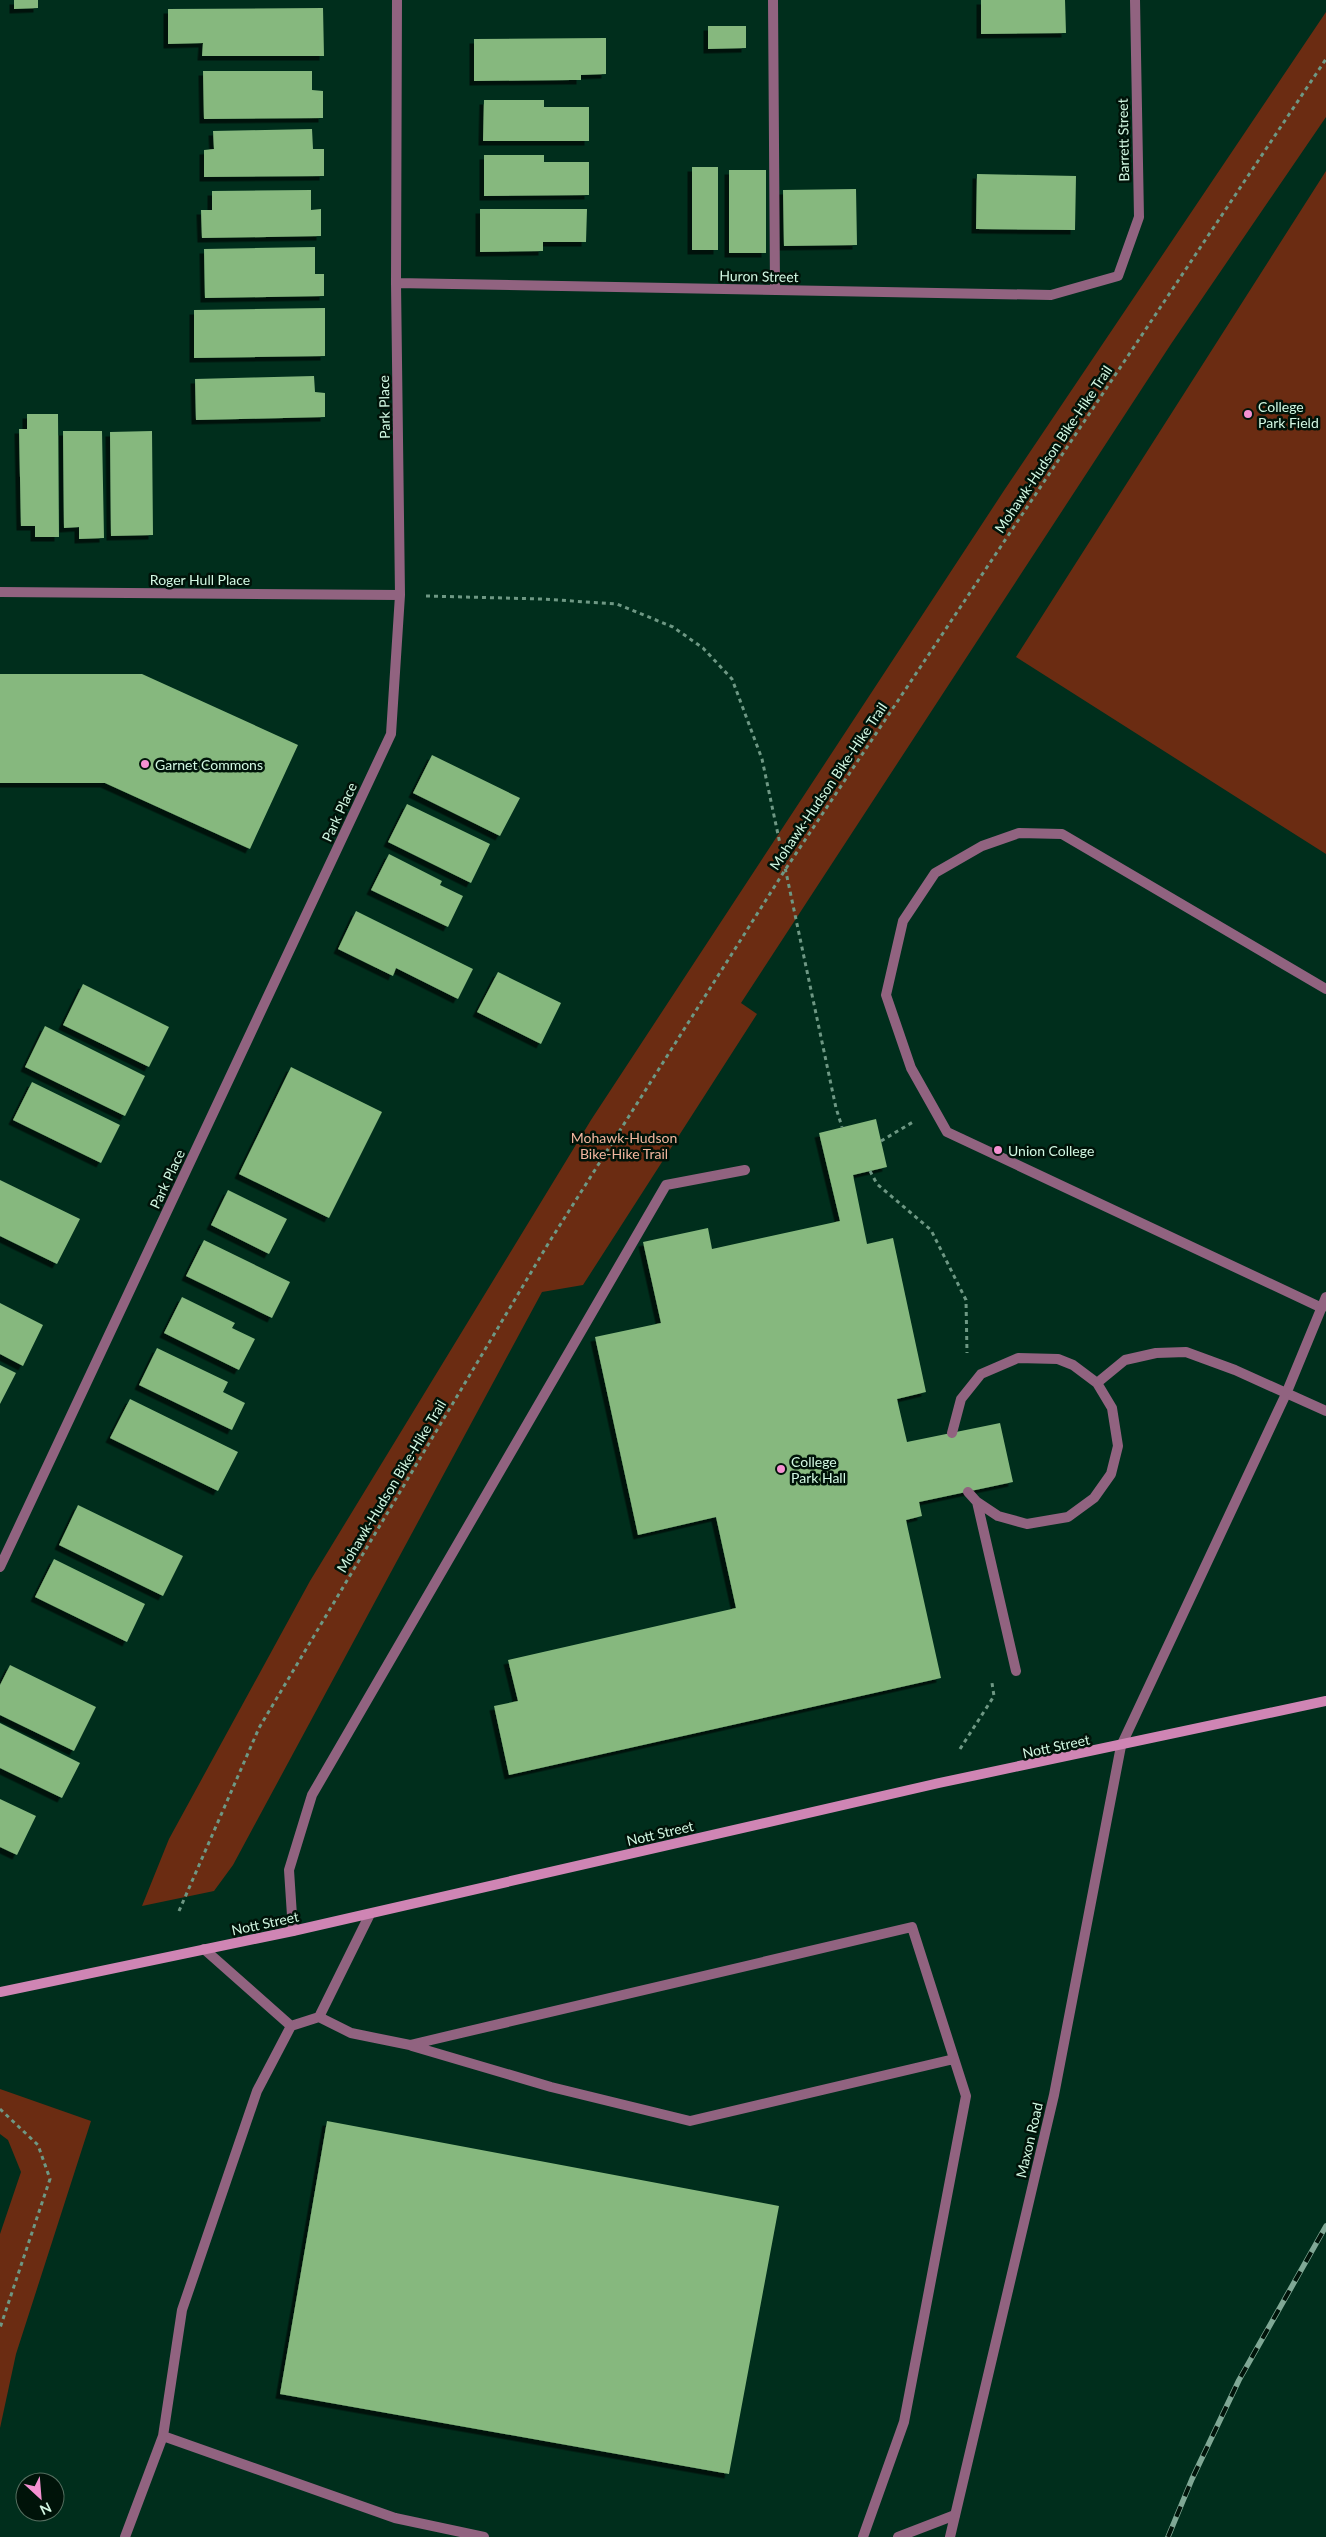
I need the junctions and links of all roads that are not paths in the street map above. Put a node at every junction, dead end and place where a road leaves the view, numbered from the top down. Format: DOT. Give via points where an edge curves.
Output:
graph roads {
  1 [pos="397,0"];
  2 [pos="773,0"];
  3 [pos="1135,0"];
  4 [pos="1118,276"];
  5 [pos="396,283"];
  6 [pos="775,290"];
  7 [pos="0,592"];
  8 [pos="400,595"];
  9 [pos="1326,989"];
  10 [pos="745,1170"];
  11 [pos="1326,1297"];
  12 [pos="1322,1308"];
  13 [pos="1097,1383"];
  14 [pos="1286,1394"];
  15 [pos="1326,1411"];
  16 [pos="952,1433"];
  17 [pos="968,1492"];
  18 [pos="976,1502"];
  19 [pos="0,1567"];
  20 [pos="1016,1671"];
  21 [pos="1326,1701"];
  22 [pos="1121,1746"];
  23 [pos="370,1914"];
  24 [pos="293,1931"];
  25 [pos="204,1950"];
  26 [pos="0,1992"];
  27 [pos="319,2017"];
  28 [pos="291,2026"];
  29 [pos="410,2045"];
  30 [pos="954,2059"];
  31 [pos="162,2436"];
  32 [pos="955,2515"];
  33 [pos="125,2537"];
  34 [pos="484,2537"];
  35 [pos="863,2537"];
  36 [pos="898,2537"];
  37 [pos="950,2537"];
  1 -- 5 [label="street, Park Place"];
  2 -- 6 [label="street"];
  3 -- 4 [label="street, Barrett Street" via="1139,217"];
  4 -- 6 [label="street, Huron Street" via="1051,295"];
  5 -- 6 [label="street, Huron Street"];
  5 -- 8 [label="street, Park Place"];
  7 -- 8 [label="street, Roger Hull Place"];
  8 -- 19 [label="street, Park Place" via="391,734"];
  9 -- 12 [label="street" via="1062,834 1020,833 982,846 935,874 903,921 886,995 911,1068 947,1132"];
  10 -- 24 [label="street" via="666,1185 312,1795 289,1870"];
  11 -- 12 [label="street, Maxon Road"];
  12 -- 14 [label="street, Maxon Road"];
  13 -- 14 [label="street" via="1125,1360 1156,1353 1186,1352"];
  13 -- 16 [label="street" via="1073,1365 1058,1359 1018,1358 981,1374 961,1399"];
  13 -- 18 [label="street" via="1112,1408 1118,1446 1111,1474 1094,1498 1068,1517 1026,1524 998,1516"];
  14 -- 15 [label="street"];
  14 -- 22 [label="street, Maxon Road"];
  17 -- 18 [label="street"];
  18 -- 20 [label="street"];
  21 -- 22 [label="main road, Nott Street"];
  22 -- 23 [label="main road, Nott Street" via="939,1783"];
  22 -- 32 [label="street, Maxon Road" via="1054,2095"];
  23 -- 24 [label="main road, Nott Street"];
  23 -- 27 [label="street"];
  24 -- 25 [label="main road, Nott Street"];
  25 -- 26 [label="main road, Nott Street"];
  25 -- 28 [label="street"];
  27 -- 28 [label="street"];
  27 -- 29 [label="street" via="351,2033"];
  28 -- 31 [label="street" via="257,2091 182,2310"];
  29 -- 30 [label="street" via="551,2087 690,2121"];
  29 -- 30 [label="street" via="912,1927"];
  30 -- 35 [label="street" via="966,2096 904,2422"];
  31 -- 33 [label="street"];
  31 -- 34 [label="street" via="395,2518"];
  32 -- 36 [label="street"];
  32 -- 37 [label="street, Maxon Road"];
}
